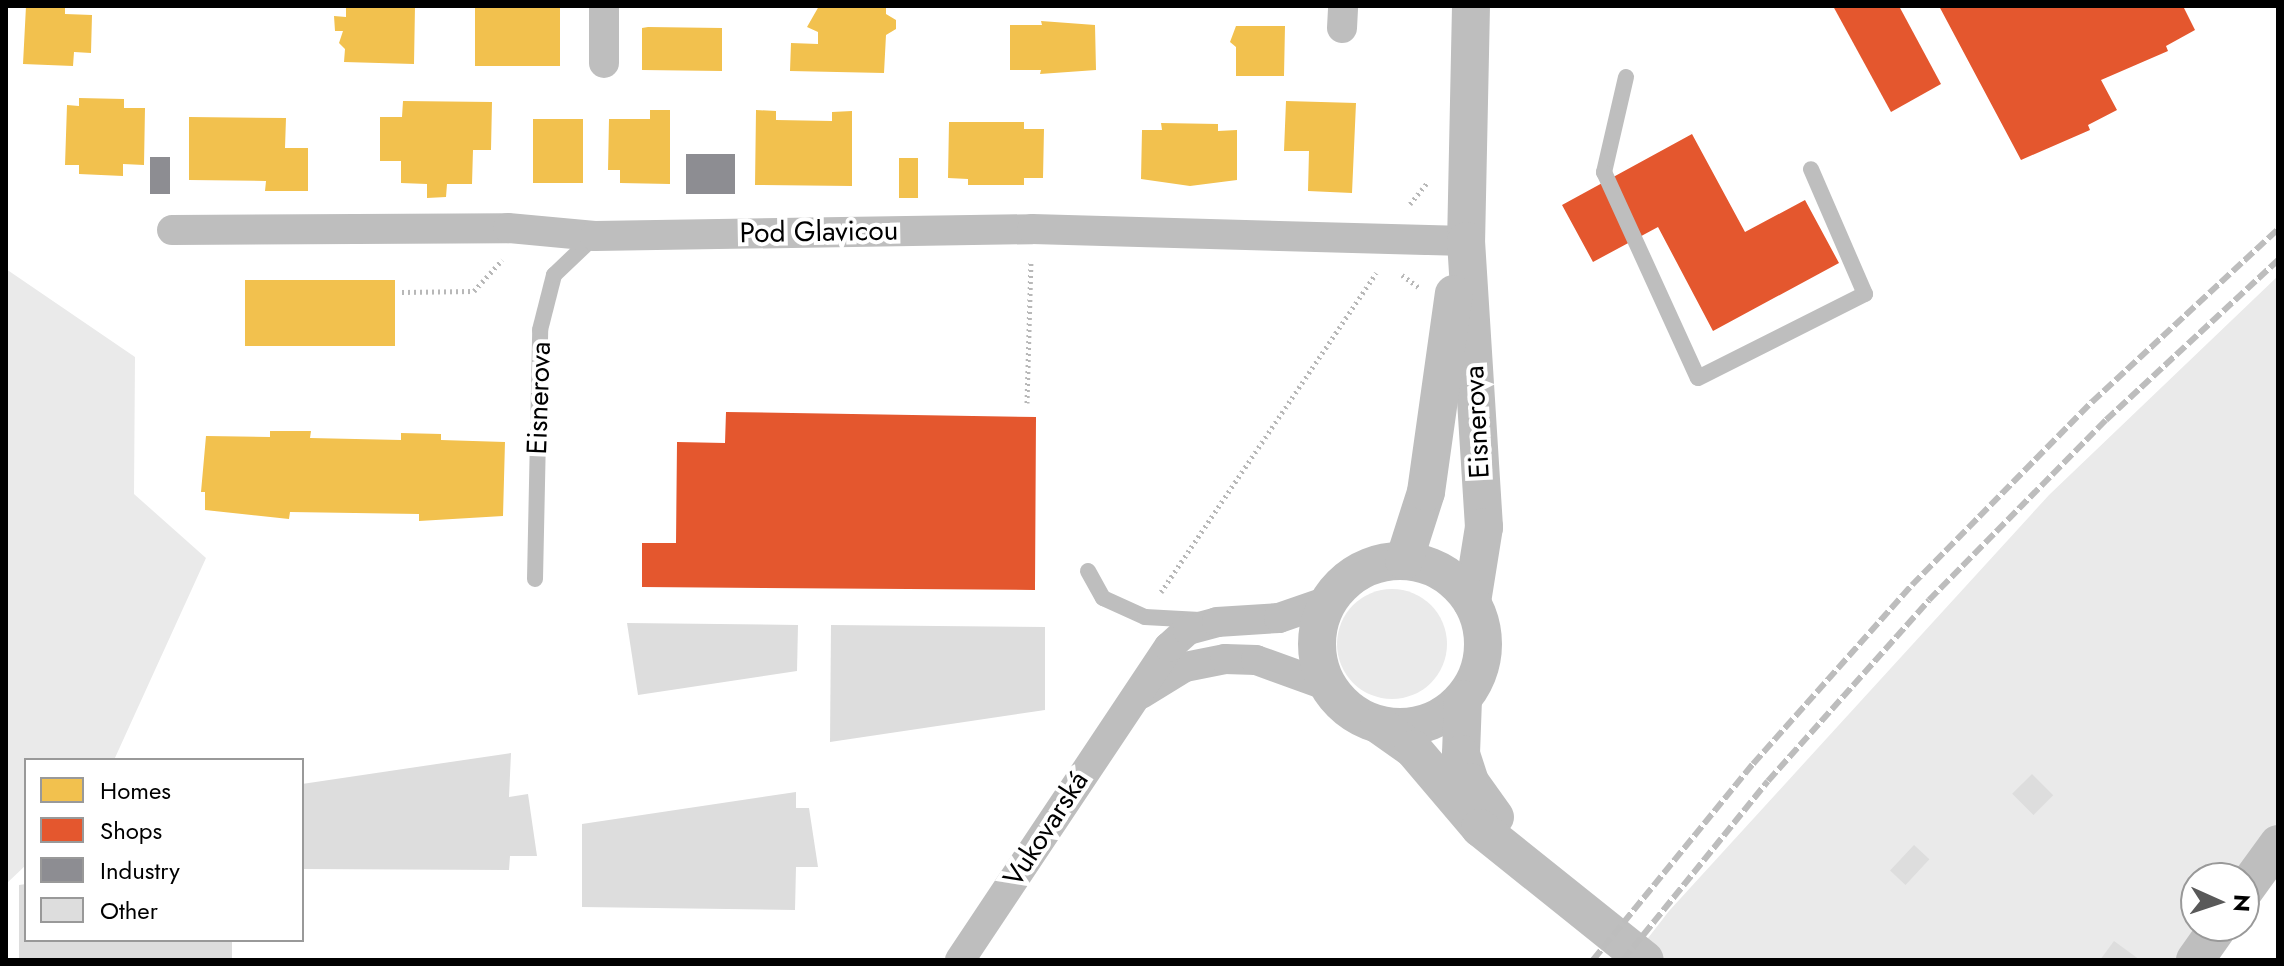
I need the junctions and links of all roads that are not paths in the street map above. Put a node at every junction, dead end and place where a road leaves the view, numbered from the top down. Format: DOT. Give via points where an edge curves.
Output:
graph roads {
  1 [pos="604,6"];
  2 [pos="1471,6"];
  3 [pos="604,63"];
  4 [pos="1626,77"];
  5 [pos="1811,169"];
  6 [pos="172,230"];
  7 [pos="595,236"];
  8 [pos="1466,241"];
  9 [pos="1404,561"];
  10 [pos="1088,571"];
  11 [pos="535,579"];
  12 [pos="1328,601"];
  13 [pos="1472,602"];
  14 [pos="1217,622"];
  15 [pos="1328,686"];
  16 [pos="1132,699"];
  17 [pos="1463,699"];
  18 [pos="1379,725"];
  19 [pos="2278,844"];
  20 [pos="1531,864"];
  21 [pos="2260,869"];
  22 [pos="2208,942"];
  23 [pos="960,960"];
  24 [pos="1645,960"];
  25 [pos="2195,960"];
  1 -- 3 [label="street"];
  2 -- 8 [label="street, Eisnerova"];
  4 -- 5 [label="lane" via="1604,172 1698,378 1865,294"];
  6 -- 7 [label="street, Pod Glavicou" via="508,228"];
  7 -- 8 [label="street, Pod Glavicou" via="1032,229"];
  7 -- 11 [label="lane, Eisnerova" via="554,275 540,330"];
  8 -- 9 [label="street, Eisnerova" via="1450,314 1426,492"];
  8 -- 13 [label="street, Eisnerova" via="1484,527"];
  9 -- 12 [label="street" via="1360,570"];
  9 -- 13 [label="street" via="1443,573"];
  10 -- 14 [label="lane" via="1103,598 1145,617"];
  12 -- 14 [label="street, Vukovarská" via="1279,618"];
  12 -- 15 [label="street" via="1317,642"];
  13 -- 17 [label="street, Eisnerova" via="1483,647"];
  14 -- 16 [label="street, Vukovarská" via="1188,630 1169,647"];
  15 -- 16 [label="street, Vukovarská" via="1256,660 1225,659 1185,667"];
  15 -- 18 [label="street" via="1345,706"];
  16 -- 23 [label="street, Vukovarská"];
  17 -- 18 [label="street" via="1418,725"];
  17 -- 20 [label="street, Eisnerova" via="1461,754 1470,782"];
  18 -- 20 [label="street" via="1413,749 1480,828"];
  19 -- 21 [label="street"];
  20 -- 24 [label="street"];
  22 -- 25 [label="street"];
}
